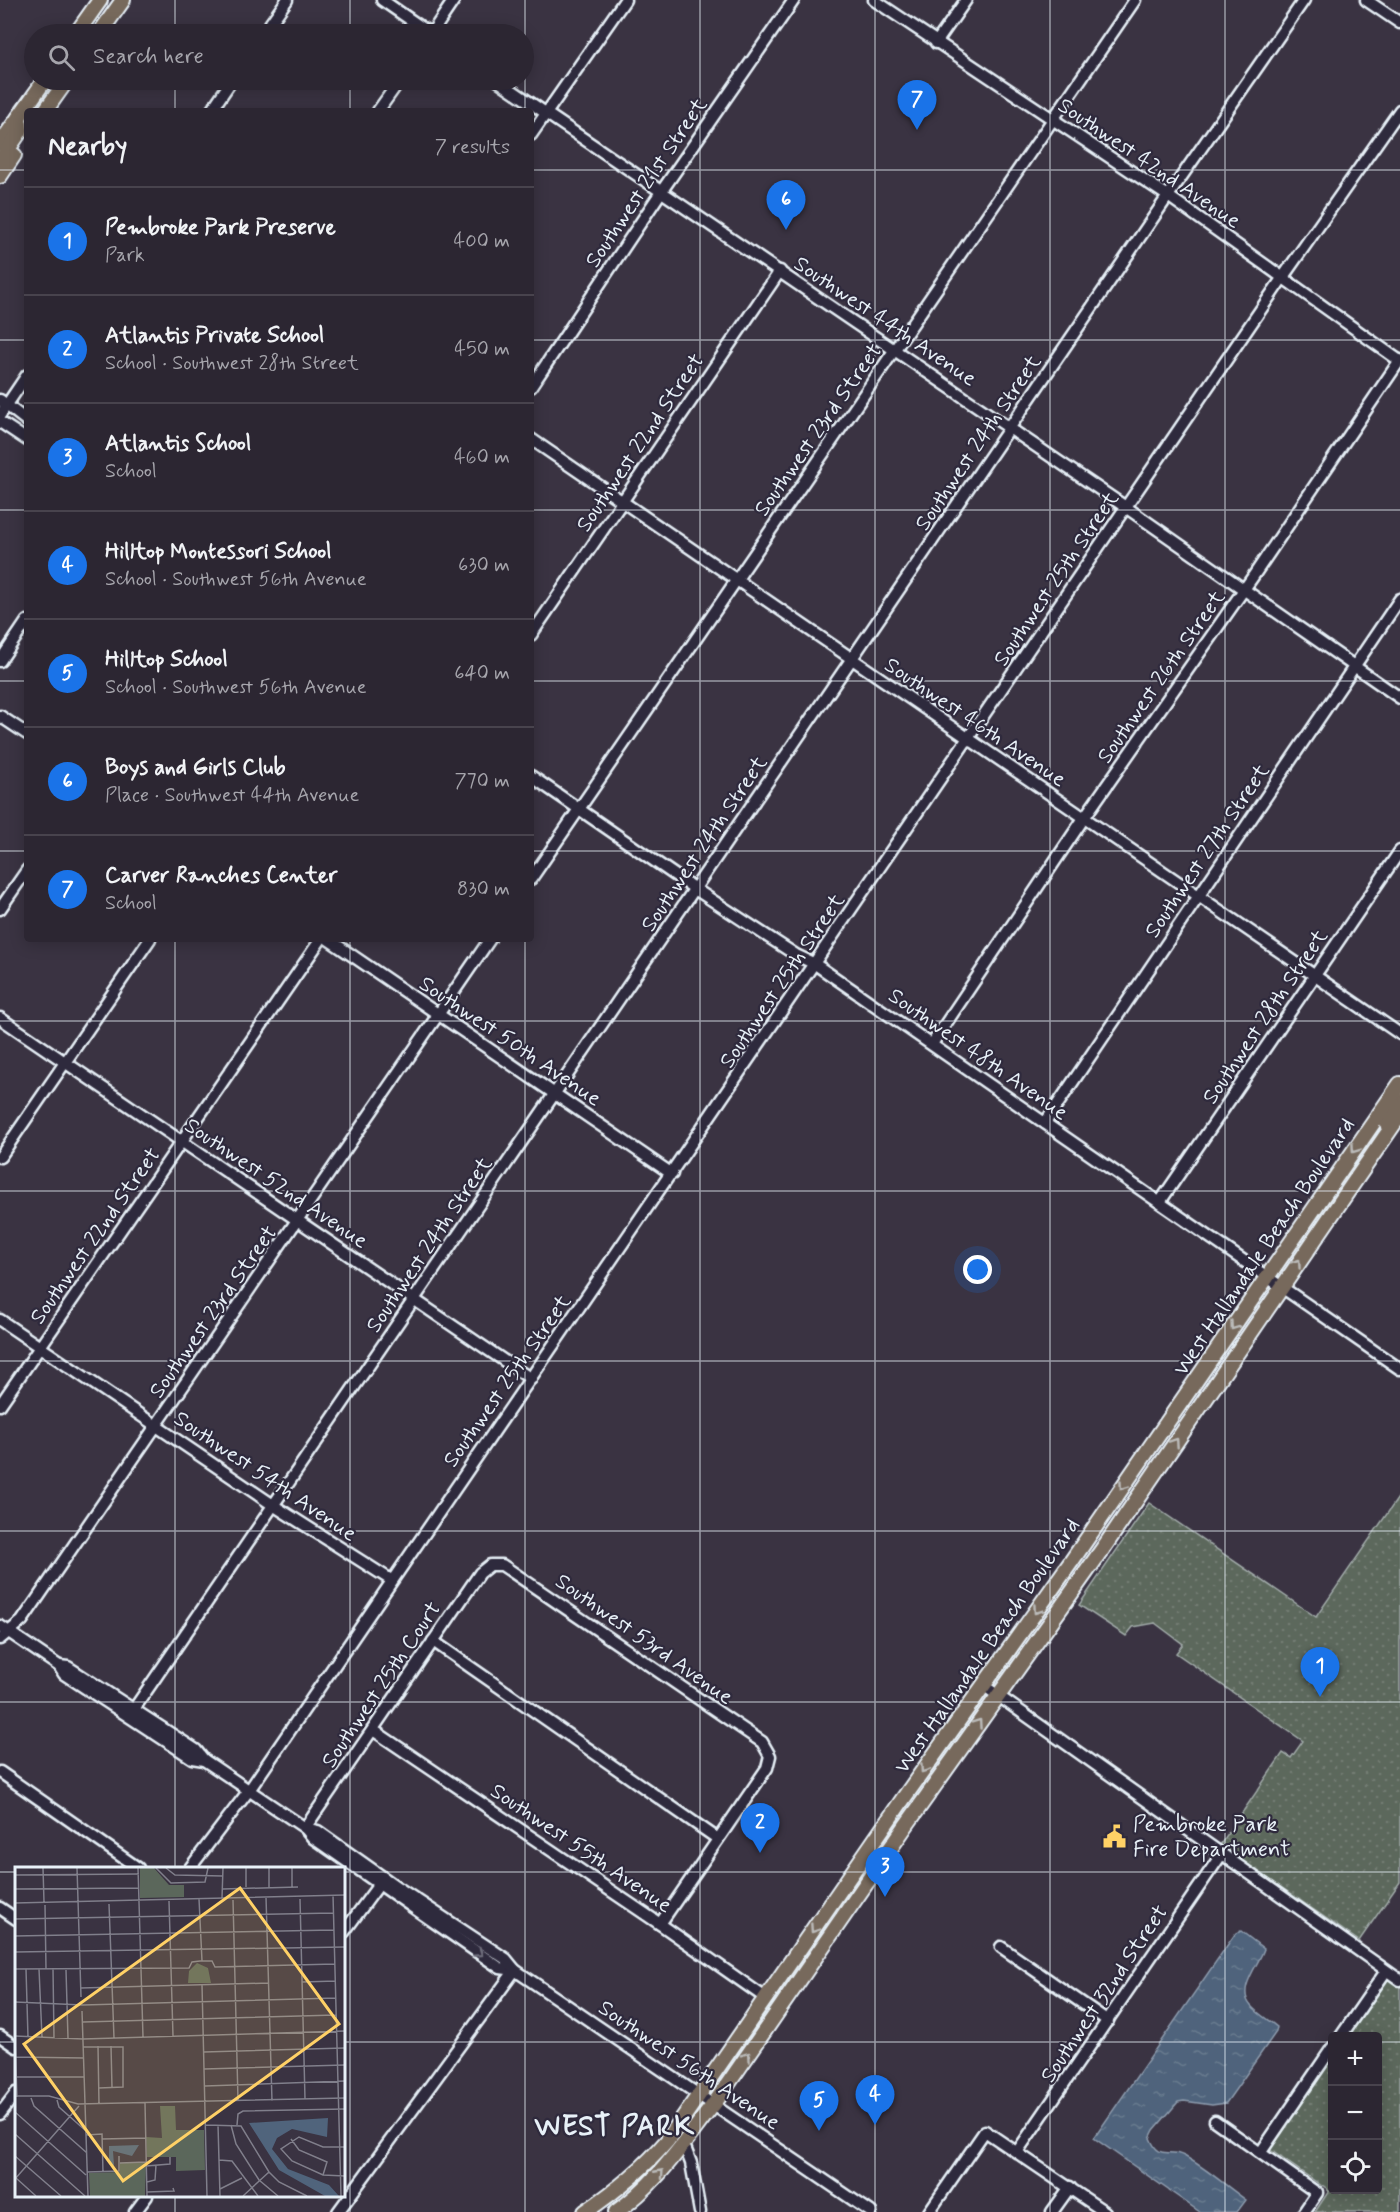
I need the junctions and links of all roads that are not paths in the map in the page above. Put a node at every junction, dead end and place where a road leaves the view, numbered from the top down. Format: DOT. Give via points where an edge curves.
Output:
graph roads {
  1 [pos="101,0"];
  2 [pos="123,0"];
  3 [pos="287,0"];
  4 [pos="382,0"];
  5 [pos="454,0"];
  6 [pos="626,0"];
  7 [pos="794,0"];
  8 [pos="874,0"];
  9 [pos="966,0"];
  10 [pos="1135,0"];
  11 [pos="1304,0"];
  12 [pos="1366,0"];
  13 [pos="1400,23"];
  14 [pos="83,24"];
  15 [pos="89,24"];
  16 [pos="106,24"];
  17 [pos="270,24"];
  18 [pos="417,24"];
  19 [pos="438,24"];
  20 [pos="936,43"];
  21 [pos="38,90"];
  22 [pos="49,90"];
  23 [pos="61,90"];
  24 [pos="225,90"];
  25 [pos="393,90"];
  26 [pos="512,90"];
  27 [pos="25,108"];
  28 [pos="48,108"];
  29 [pos="49,108"];
  30 [pos="212,108"];
  31 [pos="380,108"];
  32 [pos="24,110"];
  33 [pos="1400,110"];
  34 [pos="546,113"];
  35 [pos="19,117"];
  36 [pos="1053,119"];
  37 [pos="534,131"];
  38 [pos="24,141"];
  39 [pos="0,144"];
  40 [pos="0,161"];
  41 [pos="0,176"];
  42 [pos="661,192"];
  43 [pos="1168,196"];
  44 [pos="780,271"];
  45 [pos="1283,277"];
  46 [pos="896,350"];
  47 [pos="1400,360"];
  48 [pos="24,378"];
  49 [pos="534,382"];
  50 [pos="3,402"];
  51 [pos="0,415"];
  52 [pos="24,419"];
  53 [pos="0,422"];
  54 [pos="1010,429"];
  55 [pos="24,438"];
  56 [pos="534,440"];
  57 [pos="623,500"];
  58 [pos="1127,508"];
  59 [pos="737,579"];
  60 [pos="1244,589"];
  61 [pos="1400,599"];
  62 [pos="24,625"];
  63 [pos="534,631"];
  64 [pos="852,660"];
  65 [pos="0,661"];
  66 [pos="1354,666"];
  67 [pos="1400,698"];
  68 [pos="0,716"];
  69 [pos="24,732"];
  70 [pos="968,739"];
  71 [pos="534,778"];
  72 [pos="579,808"];
  73 [pos="1084,818"];
  74 [pos="1400,851"];
  75 [pos="24,874"];
  76 [pos="534,875"];
  77 [pos="696,889"];
  78 [pos="1198,896"];
  79 [pos="0,909"];
  80 [pos="148,942"];
  81 [pos="319,942"];
  82 [pos="332,942"];
  83 [pos="488,942"];
  84 [pos="815,964"];
  85 [pos="1315,976"];
  86 [pos="438,1014"];
  87 [pos="0,1018"];
  88 [pos="1400,1034"];
  89 [pos="932,1044"];
  90 [pos="66,1063"];
  91 [pos="1400,1084"];
  92 [pos="555,1094"];
  93 [pos="1400,1101"];
  94 [pos="1400,1115"];
  95 [pos="1045,1123"];
  96 [pos="182,1142"];
  97 [pos="1379,1146"];
  98 [pos="0,1157"];
  99 [pos="672,1174"];
  100 [pos="1160,1202"];
  101 [pos="298,1221"];
  102 [pos="1267,1278"];
  103 [pos="1281,1286"];
  104 [pos="414,1299"];
  105 [pos="0,1320"];
  106 [pos="40,1347"];
  107 [pos="1400,1369"];
  108 [pos="531,1379"];
  109 [pos="0,1405"];
  110 [pos="157,1426"];
  111 [pos="273,1505"];
  112 [pos="1104,1547"];
  113 [pos="1071,1562"];
  114 [pos="490,1565"];
  115 [pos="391,1580"];
  116 [pos="0,1626"];
  117 [pos="10,1633"];
  118 [pos="0,1639"];
  119 [pos="433,1641"];
  120 [pos="59,1666"];
  121 [pos="984,1685"];
  122 [pos="998,1696"];
  123 [pos="134,1709"];
  124 [pos="374,1730"];
  125 [pos="204,1760"];
  126 [pos="0,1772"];
  127 [pos="250,1789"];
  128 [pos="305,1828"];
  129 [pos="718,1839"];
  130 [pos="1221,1855"];
  131 [pos="135,1867"];
  132 [pos="192,1867"];
  133 [pos="382,1880"];
  134 [pos="0,1908"];
  135 [pos="15,1918"];
  136 [pos="660,1924"];
  137 [pos="345,1931"];
  138 [pos="1001,1947"];
  139 [pos="515,1970"];
  140 [pos="1386,1971"];
  141 [pos="1400,1980"];
  142 [pos="767,1999"];
  143 [pos="1108,2021"];
  144 [pos="1344,2032"];
  145 [pos="0,2036"];
  146 [pos="15,2046"];
  147 [pos="1328,2054"];
  148 [pos="15,2094"];
  149 [pos="700,2094"];
  150 [pos="714,2104"];
  151 [pos="0,2114"];
  152 [pos="1215,2121"];
  153 [pos="684,2145"];
  154 [pos="1017,2152"];
  155 [pos="1261,2152"];
  156 [pos="1070,2187"];
  157 [pos="146,2197"];
  158 [pos="135,2212"];
  159 [pos="338,2212"];
  160 [pos="585,2212"];
  161 [pos="616,2212"];
  162 [pos="700,2212"];
  163 [pos="872,2212"];
  164 [pos="929,2212"];
  165 [pos="1052,2212"];
  166 [pos="1105,2212"];
  167 [pos="1304,2212"];
  1 -- 14 [label="main road"];
  1 -- 15 [label="main road"];
  2 -- 16 [label="main road"];
  3 -- 17 [label="street"];
  4 -- 18 [label="street"];
  5 -- 19 [label="street"];
  6 -- 34 [label="street"];
  7 -- 42 [label="street, Southwest 21st Street"];
  8 -- 20 [label="street, Southwest 42nd Avenue"];
  9 -- 20 [label="street"];
  10 -- 36 [label="street, Southwest 23rd Street"];
  11 -- 43 [label="street, Southwest 24th Street"];
  12 -- 13 [label="street"];
  20 -- 36 [label="street, Southwest 42nd Avenue"];
  21 -- 27 [label="main road"];
  22 -- 28 [label="main road"];
  23 -- 29 [label="main road"];
  24 -- 30 [label="street"];
  25 -- 31 [label="street"];
  26 -- 34 [label="street, Southwest 44th Avenue"];
  32 -- 35 [label="main road"];
  33 -- 45 [label="street, Southwest 25th Street"];
  34 -- 37 [label="street"];
  34 -- 42 [label="street, Southwest 44th Avenue"];
  35 -- 39 [label="main road"];
  35 -- 40 [label="main road" via="21,130"];
  36 -- 43 [label="street, Southwest 42nd Avenue"];
  36 -- 46 [label="street, Southwest 23rd Street"];
  38 -- 41 [label="main road"];
  42 -- 44 [label="street, Southwest 44th Avenue"];
  42 -- 49 [label="street, Southwest 21st Street"];
  43 -- 45 [label="street, Southwest 42nd Avenue"];
  43 -- 54 [label="street, Southwest 24th Street"];
  44 -- 46 [label="street, Southwest 44th Avenue"];
  44 -- 57 [label="street, Southwest 22nd Street"];
  45 -- 47 [label="street, Southwest 42nd Avenue"];
  45 -- 58 [label="street, Southwest 25th Street"];
  46 -- 54 [label="street, Southwest 44th Avenue"];
  46 -- 59 [label="street, Southwest 23rd Street"];
  47 -- 60 [label="street, Southwest 26th Street"];
  48 -- 50 [label="street"];
  50 -- 51 [label="street"];
  50 -- 52 [label="street"];
  53 -- 55 [label="street"];
  54 -- 58 [label="street, Southwest 44th Avenue"];
  54 -- 64 [label="street, Southwest 24th Street"];
  56 -- 57 [label="street, Southwest 46th Avenue"];
  57 -- 59 [label="street, Southwest 46th Avenue"];
  57 -- 63 [label="street, Southwest 22nd Street"];
  58 -- 60 [label="street, Southwest 44th Avenue"];
  58 -- 70 [label="street, Southwest 25th Street"];
  59 -- 64 [label="street, Southwest 46th Avenue"];
  59 -- 72 [label="street, Southwest 23rd Street"];
  60 -- 66 [label="street, Southwest 44th Avenue"];
  60 -- 73 [label="street, Southwest 26th Street"];
  61 -- 66 [label="street, Southwest 27th Street"];
  62 -- 65 [label="street"];
  64 -- 70 [label="street, Southwest 46th Avenue"];
  64 -- 77 [label="street, Southwest 24th Street"];
  66 -- 67 [label="street, Southwest 44th Avenue"];
  66 -- 78 [label="street, Southwest 27th Street"];
  68 -- 69 [label="street"];
  70 -- 73 [label="street, Southwest 46th Avenue"];
  70 -- 84 [label="street, Southwest 25th Street"];
  71 -- 72 [label="street, Southwest 48th Avenue"];
  72 -- 76 [label="street, Southwest 23rd Street"];
  72 -- 77 [label="street, Southwest 48th Avenue"];
  73 -- 78 [label="street, Southwest 46th Avenue"];
  73 -- 89 [label="street, Southwest 26th Street"];
  74 -- 85 [label="street, Southwest 28th Street"];
  75 -- 79 [label="street"];
  77 -- 84 [label="street, Southwest 48th Avenue"];
  77 -- 92 [label="street, Southwest 24th Street"];
  78 -- 85 [label="street, Southwest 46th Avenue"];
  78 -- 95 [label="street, Southwest 27th Street"];
  80 -- 90 [label="street"];
  81 -- 96 [label="street, Southwest 22nd Street"];
  82 -- 86 [label="street, Southwest 50th Avenue"];
  83 -- 86 [label="street, Southwest 23rd Street"];
  84 -- 89 [label="street, Southwest 48th Avenue"];
  84 -- 99 [label="street, Southwest 25th Street"];
  85 -- 88 [label="street, Southwest 46th Avenue"];
  85 -- 100 [label="street, Southwest 28th Street"];
  86 -- 92 [label="street, Southwest 50th Avenue"];
  86 -- 101 [label="street, Southwest 23rd Street"];
  87 -- 90 [label="street, Southwest 52nd Avenue"];
  89 -- 95 [label="street, Southwest 48th Avenue"];
  90 -- 96 [label="street, Southwest 52nd Avenue"];
  90 -- 98 [label="street"];
  91 -- 102 [label="main road, West Hallandale Beach Boulevard, one-way"];
  92 -- 99 [label="street, Southwest 50th Avenue"];
  92 -- 104 [label="street, Southwest 24th Street"];
  93 -- 97 [label="main road" via="1384,1125"];
  94 -- 97 [label="main road, West Hallandale Beach Boulevard"];
  95 -- 100 [label="street, Southwest 48th Avenue"];
  96 -- 101 [label="street, Southwest 52nd Avenue"];
  96 -- 106 [label="street, Southwest 22nd Street"];
  103 -- 97 [label="main road, West Hallandale Beach Boulevard, one-way"];
  99 -- 108 [label="street, Southwest 25th Street"];
  100 -- 102 [label="street, Southwest 48th Avenue"];
  101 -- 104 [label="street, Southwest 52nd Avenue"];
  101 -- 110 [label="street, Southwest 23rd Street"];
  102 -- 103 [label="street, Southwest 48th Avenue"];
  102 -- 113 [label="main road, West Hallandale Beach Boulevard, one-way"];
  103 -- 107 [label="street, Southwest 48th Avenue"];
  112 -- 103 [label="main road, West Hallandale Beach Boulevard, one-way"];
  104 -- 108 [label="street, Southwest 52nd Avenue"];
  104 -- 111 [label="street, Southwest 24th Street"];
  105 -- 106 [label="street, Southwest 54th Avenue"];
  106 -- 109 [label="street, Southwest 22nd Street"];
  106 -- 110 [label="street, Southwest 54th Avenue"];
  108 -- 115 [label="street, Southwest 25th Street"];
  110 -- 111 [label="street, Southwest 54th Avenue"];
  110 -- 117 [label="street, Southwest 23rd Street" via="22,1622"];
  111 -- 115 [label="street, Southwest 54th Avenue"];
  111 -- 123 [label="street, Southwest 24th Street"];
  112 -- 113 [label="main road"];
  112 -- 122 [label="main road, West Hallandale Beach Boulevard"];
  113 -- 121 [label="main road, West Hallandale Beach Boulevard, one-way"];
  114 -- 119 [label="street, Southwest 25th Court" via="480,1573"];
  114 -- 129 [label="street, Southwest 53rd Avenue" via="510,1569 762,1742 770,1756 767,1768"];
  115 -- 127 [label="street, Southwest 25th Street"];
  116 -- 117 [label="street, Southwest 56th Avenue"];
  117 -- 118 [label="street, Southwest 23rd Street"];
  117 -- 120 [label="street, Southwest 56th Avenue"];
  119 -- 124 [label="street, Southwest 25th Court"];
  119 -- 129 [label="street"];
  120 -- 123 [label="street, Southwest 56th Avenue" via="68,1667"];
  120 -- 125 [label="street, Southwest 56th Avenue" via="64,1674 192,1758"];
  121 -- 122 [label="street"];
  121 -- 142 [label="main road, West Hallandale Beach Boulevard, one-way"];
  122 -- 130 [label="street"];
  150 -- 122 [label="main road, West Hallandale Beach Boulevard, one-way"];
  123 -- 125 [label="street, Southwest 56th Avenue" via="196,1750"];
  124 -- 128 [label="street, Southwest 25th Court"];
  124 -- 136 [label="street, Southwest 55th Avenue"];
  125 -- 127 [label="street, Southwest 56th Avenue"];
  126 -- 131 [label="street"];
  127 -- 128 [label="street, Southwest 56th Avenue"];
  127 -- 132 [label="street, Southwest 25th Street"];
  128 -- 133 [label="street, Southwest 56th Avenue" via="318,1831"];
  129 -- 136 [label="street"];
  130 -- 140 [label="street"];
  130 -- 143 [label="street, Southwest 32nd Street"];
  133 -- 137 [label="street"];
  133 -- 139 [label="street, Southwest 56th Avenue" via="506,1959"];
  134 -- 135 [label="street"];
  136 -- 142 [label="street, Southwest 55th Avenue"];
  138 -- 143 [label="street"];
  139 -- 149 [label="street, Southwest 56th Avenue"];
  139 -- 159 [label="street"];
  140 -- 141 [label="street"];
  140 -- 144 [label="street"];
  142 -- 149 [label="main road, West Hallandale Beach Boulevard"];
  143 -- 154 [label="street, Southwest 32nd Street"];
  145 -- 146 [label="street"];
  147 -- 155 [label="street"];
  148 -- 151 [label="street"];
  149 -- 150 [label="street, Southwest 56th Avenue"];
  149 -- 160 [label="main road, West Hallandale Beach Boulevard" via="645,2166"];
  150 -- 153 [label="main road, West Hallandale Beach Boulevard"];
  150 -- 163 [label="street, Southwest 56th Avenue"];
  152 -- 155 [label="street"];
  161 -- 153 [label="main road, West Hallandale Beach Boulevard, one-way" via="657,2177"];
  153 -- 162 [label="street"];
  154 -- 156 [label="street"];
  154 -- 164 [label="street" via="985,2131"];
  155 -- 167 [label="street" via="1317,2193"];
  156 -- 165 [label="street"];
  156 -- 166 [label="street"];
  157 -- 158 [label="street"];
}
